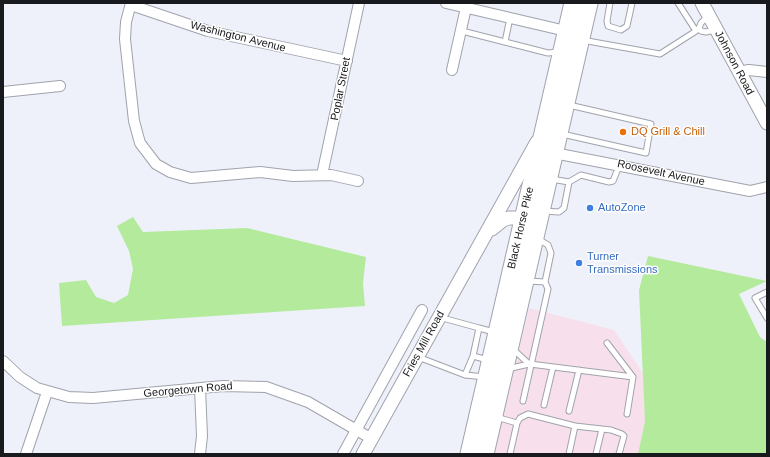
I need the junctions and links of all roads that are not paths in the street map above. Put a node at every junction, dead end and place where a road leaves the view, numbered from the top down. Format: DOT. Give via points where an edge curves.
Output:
graph roads {
  1 [pos="359,3"];
  2 [pos="446,3"];
  3 [pos="573,3"];
  4 [pos="589,3"];
  5 [pos="610,3"];
  6 [pos="632,3"];
  7 [pos="678,3"];
  8 [pos="702,3"];
  9 [pos="131,4"];
  10 [pos="467,5"];
  11 [pos="708,15"];
  12 [pos="510,18"];
  13 [pos="698,30"];
  14 [pos="717,30"];
  15 [pos="566,31"];
  16 [pos="462,32"];
  17 [pos="581,39"];
  18 [pos="505,42"];
  19 [pos="561,52"];
  20 [pos="347,61"];
  21 [pos="452,70"];
  22 [pos="739,72"];
  23 [pos="767,72"];
  24 [pos="60,86"];
  25 [pos="3,92"];
  26 [pos="566,104"];
  27 [pos="767,123"];
  28 [pos="551,132"];
  29 [pos="554,153"];
  30 [pos="619,165"];
  31 [pos="322,175"];
  32 [pos="548,178"];
  33 [pos="358,181"];
  34 [pos="569,182"];
  35 [pos="767,187"];
  36 [pos="541,210"];
  37 [pos="522,218"];
  38 [pos="487,235"];
  39 [pos="535,237"];
  40 [pos="525,281"];
  41 [pos="545,282"];
  42 [pos="767,292"];
  43 [pos="422,310"];
  44 [pos="439,317"];
  45 [pos="767,318"];
  46 [pos="479,328"];
  47 [pos="498,333"];
  48 [pos="607,343"];
  49 [pos="510,346"];
  50 [pos="473,356"];
  51 [pos="417,357"];
  52 [pos="3,361"];
  53 [pos="530,364"];
  54 [pos="498,365"];
  55 [pos="553,367"];
  56 [pos="579,370"];
  57 [pos="465,375"];
  58 [pos="633,377"];
  59 [pos="487,378"];
  60 [pos="200,388"];
  61 [pos="47,392"];
  62 [pos="523,401"];
  63 [pos="544,405"];
  64 [pos="569,411"];
  65 [pos="627,414"];
  66 [pos="494,416"];
  67 [pos="517,422"];
  68 [pos="575,426"];
  69 [pos="356,429"];
  70 [pos="602,429"];
  71 [pos="474,433"];
  72 [pos="372,439"];
  73 [pos="26,454"];
  74 [pos="200,454"];
  75 [pos="343,454"];
  76 [pos="363,454"];
  77 [pos="469,454"];
  78 [pos="476,454"];
  79 [pos="485,454"];
  80 [pos="510,454"];
  81 [pos="569,454"];
  82 [pos="596,454"];
  83 [pos="619,454"];
  1 -- 20 [label="street, Poplar Street"];
  2 -- 10 [label="street"];
  3 -- 15 [label="highway, Black Horse Pike"];
  4 -- 17 [label="highway, Black Horse Pike"];
  5 -- 6 [label="lane" via="608,26 621,30 627,26"];
  7 -- 13 [label="lane"];
  8 -- 11 [label="main road, Johnson Road"];
  9 -- 20 [label="street, Washington Avenue" via="208,31"];
  9 -- 31 [label="street" via="125,39 134,127 142,148 156,164 170,172 191,178 260,172 293,176"];
  10 -- 12 [label="street"];
  10 -- 16 [label="street"];
  11 -- 13 [label="lane" via="700,23"];
  11 -- 14 [label="main road, Johnson Road"];
  12 -- 15 [label="street"];
  12 -- 18 [label="lane"];
  13 -- 14 [label="lane"];
  13 -- 17 [label="lane" via="660,54"];
  14 -- 22 [label="main road, Johnson Road"];
  15 -- 19 [label="highway, Black Horse Pike"];
  16 -- 18 [label="lane"];
  16 -- 21 [label="street"];
  17 -- 26 [label="highway, Black Horse Pike"];
  18 -- 19 [label="lane" via="548,53"];
  19 -- 28 [label="highway, Black Horse Pike"];
  20 -- 31 [label="street, Poplar Street"];
  22 -- 23 [label="street"];
  22 -- 27 [label="main road, Johnson Road"];
  24 -- 25 [label="street"];
  26 -- 28 [label="highway, Black Horse Pike"];
  26 -- 28 [label="lane" via="651,124 646,152"];
  28 -- 29 [label="highway, Black Horse Pike"];
  28 -- 37 [label="highway, Black Horse Pike"];
  28 -- 38 [label="main road, Fries Mill Road"];
  29 -- 30 [label="street, Roosevelt Avenue"];
  29 -- 32 [label="highway, Black Horse Pike"];
  30 -- 34 [label="lane" via="613,181 581,175"];
  30 -- 35 [label="street, Roosevelt Avenue" via="750,192"];
  31 -- 33 [label="street"];
  32 -- 34 [label="lane"];
  32 -- 36 [label="highway, Black Horse Pike"];
  34 -- 36 [label="lane" via="564,208 559,212"];
  36 -- 37 [label="main road, Fries Mill Road"];
  36 -- 39 [label="highway, Black Horse Pike"];
  37 -- 38 [label="main road, Fries Mill Road" via="503,220"];
  37 -- 47 [label="highway, Black Horse Pike"];
  38 -- 44 [label="main road, Fries Mill Road"];
  39 -- 40 [label="highway, Black Horse Pike"];
  39 -- 41 [label="lane" via="548,245 551,253"];
  40 -- 41 [label="lane"];
  40 -- 49 [label="highway, Black Horse Pike"];
  41 -- 53 [label="lane" via="548,289"];
  42 -- 45 [label="lane" via="755,298"];
  43 -- 69 [label="street, Fries Mill Road"];
  44 -- 46 [label="lane"];
  44 -- 51 [label="main road, Fries Mill Road"];
  46 -- 47 [label="lane"];
  46 -- 50 [label="lane"];
  47 -- 54 [label="highway, Black Horse Pike"];
  48 -- 58 [label="lane"];
  49 -- 53 [label="lane"];
  49 -- 54 [label="highway, Black Horse Pike"];
  50 -- 54 [label="lane"];
  50 -- 57 [label="lane"];
  51 -- 57 [label="lane"];
  51 -- 72 [label="main road, Fries Mill Road"];
  52 -- 61 [label="street, Georgetown Road" via="28,383"];
  53 -- 54 [label="lane"];
  53 -- 55 [label="lane"];
  53 -- 62 [label="lane"];
  54 -- 59 [label="highway, Black Horse Pike"];
  54 -- 66 [label="highway, Black Horse Pike"];
  55 -- 56 [label="lane"];
  55 -- 63 [label="lane"];
  56 -- 58 [label="lane"];
  56 -- 64 [label="lane"];
  57 -- 59 [label="lane"];
  58 -- 65 [label="lane"];
  59 -- 71 [label="highway, Black Horse Pike"];
  60 -- 61 [label="street, Georgetown Road" via="87,398 59,396"];
  60 -- 69 [label="street, Georgetown Road" via="240,386 274,389 308,402"];
  60 -- 74 [label="street"];
  61 -- 73 [label="street"];
  66 -- 67 [label="lane"];
  66 -- 79 [label="highway, Black Horse Pike"];
  67 -- 68 [label="lane" via="528,414"];
  67 -- 80 [label="lane"];
  68 -- 70 [label="lane"];
  68 -- 81 [label="lane"];
  69 -- 72 [label="street, Georgetown Road"];
  69 -- 75 [label="street, Fries Mill Road"];
  70 -- 82 [label="lane"];
  70 -- 83 [label="lane" via="624,436"];
  71 -- 77 [label="highway, Black Horse Pike"];
  71 -- 78 [label="highway"];
  72 -- 76 [label="main road, Fries Mill Road"];
}
